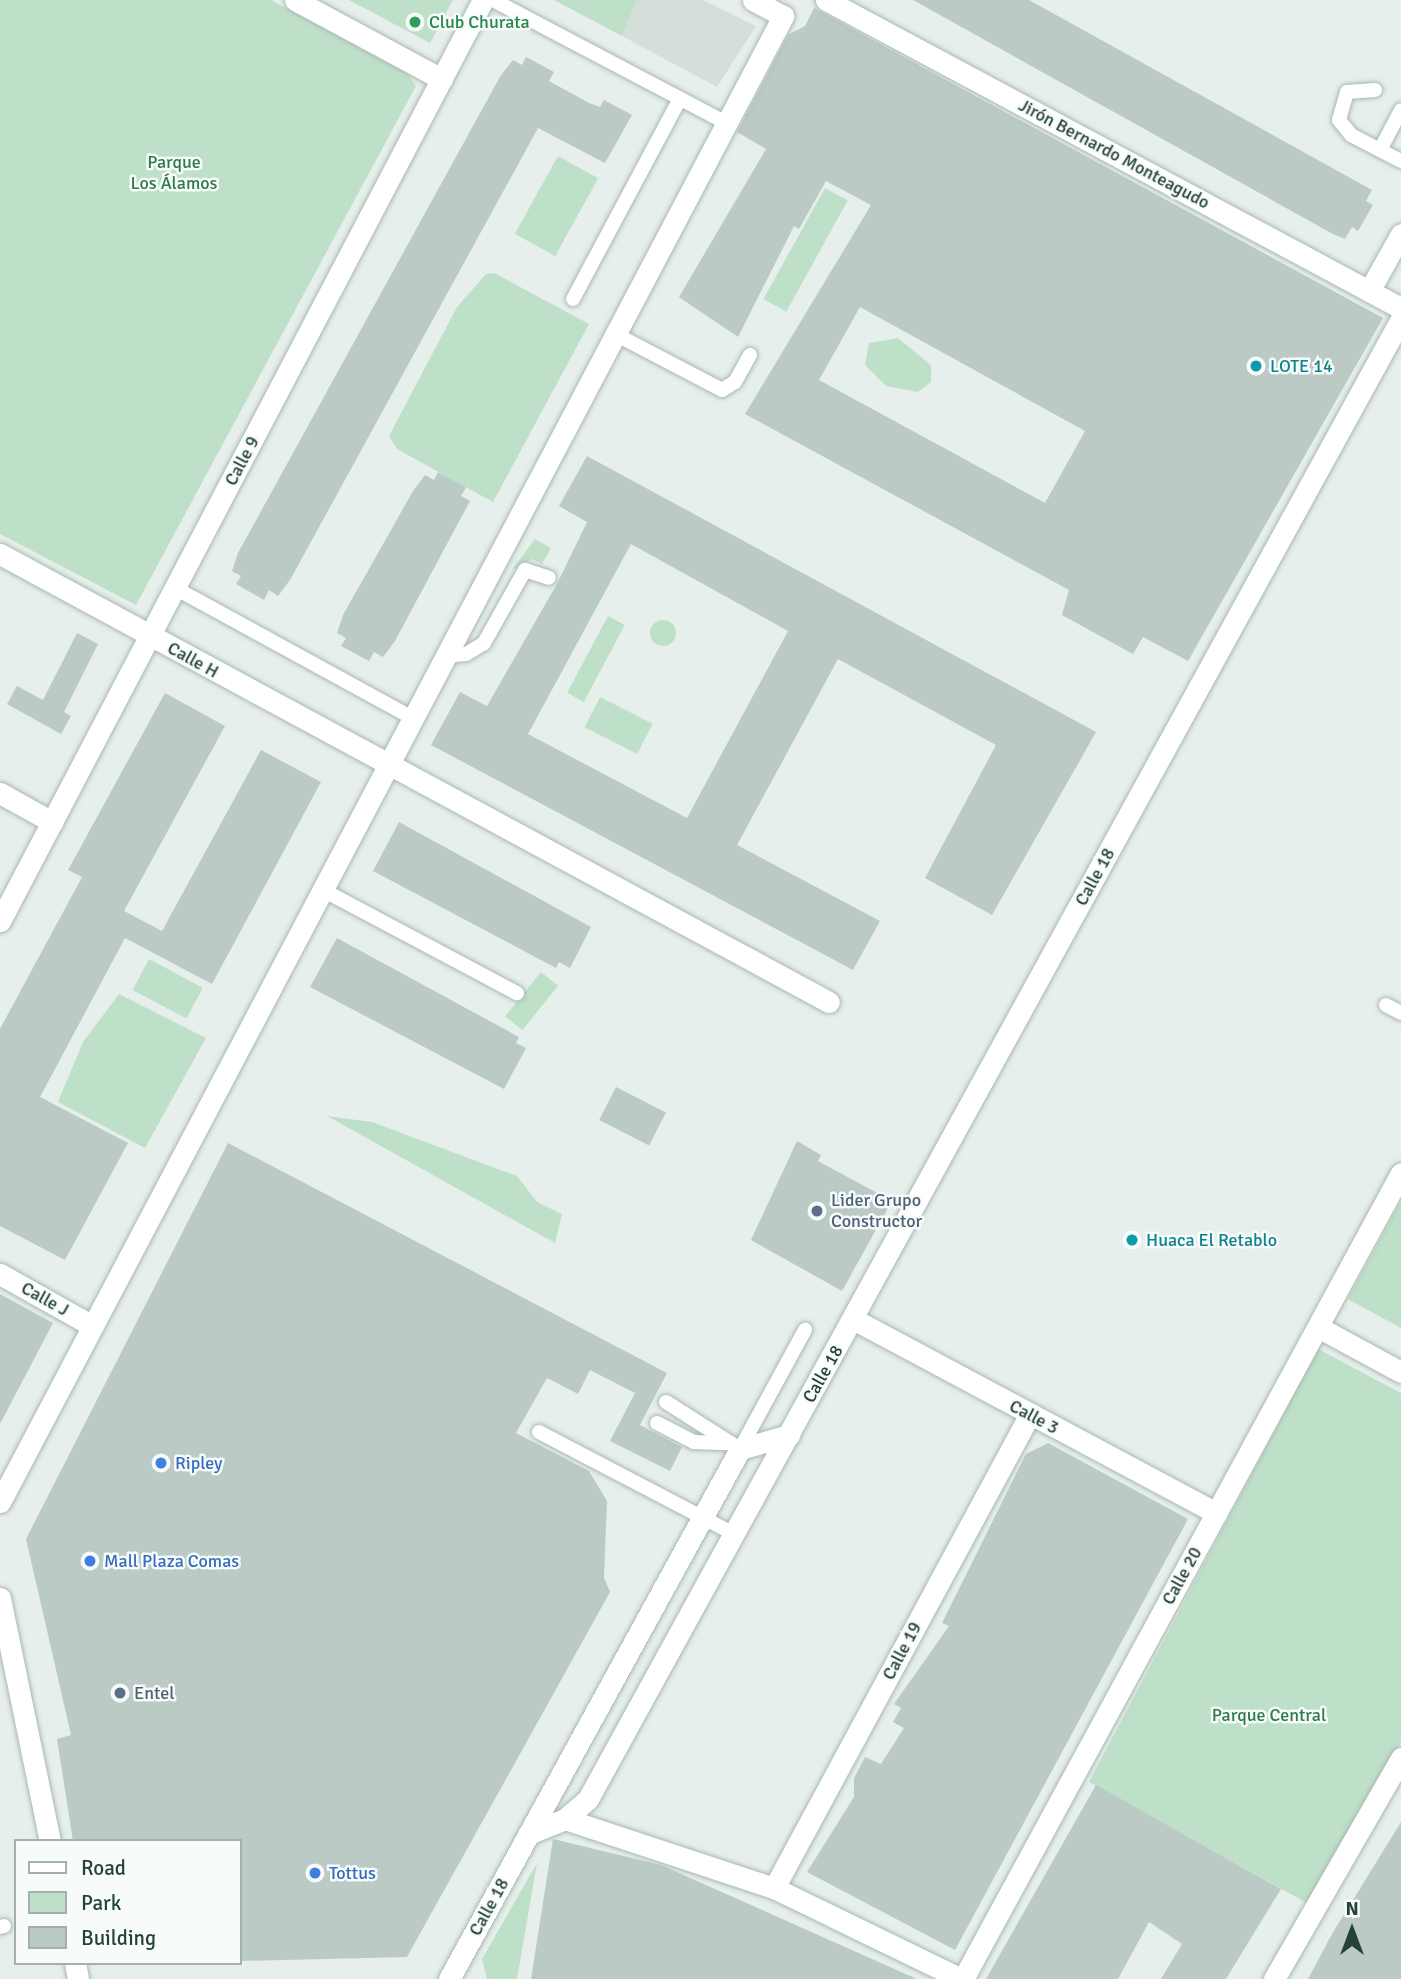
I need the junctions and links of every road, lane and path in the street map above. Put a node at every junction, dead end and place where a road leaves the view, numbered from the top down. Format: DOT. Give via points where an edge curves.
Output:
graph roads {
  1 [pos="295,0"];
  2 [pos="483,0"];
  3 [pos="493,0"];
  4 [pos="753,0"];
  5 [pos="826,0"];
  6 [pos="442,79"];
  7 [pos="1375,90"];
  8 [pos="680,99"];
  9 [pos="1401,110"];
  10 [pos="726,123"];
  11 [pos="1380,150"];
  12 [pos="1401,162"];
  13 [pos="1401,234"];
  14 [pos="1370,291"];
  15 [pos="573,299"];
  16 [pos="1401,308"];
  17 [pos="1401,319"];
  18 [pos="615,334"];
  19 [pos="1395,346"];
  20 [pos="750,355"];
  21 [pos="0,554"];
  22 [pos="549,578"];
  23 [pos="175,588"];
  24 [pos="149,636"];
  25 [pos="444,656"];
  26 [pos="412,718"];
  27 [pos="386,766"];
  28 [pos="0,793"];
  29 [pos="52,822"];
  30 [pos="321,889"];
  31 [pos="0,922"];
  32 [pos="517,993"];
  33 [pos="829,1003"];
  34 [pos="1386,1005"];
  35 [pos="1401,1013"];
  36 [pos="1401,1174"];
  37 [pos="0,1274"];
  38 [pos="853,1319"];
  39 [pos="91,1325"];
  40 [pos="1318,1327"];
  41 [pos="805,1330"];
  42 [pos="1401,1372"];
  43 [pos="666,1402"];
  44 [pos="1031,1415"];
  45 [pos="657,1423"];
  46 [pos="539,1432"];
  47 [pos="789,1435"];
  48 [pos="733,1446"];
  49 [pos="0,1502"];
  50 [pos="1216,1513"];
  51 [pos="703,1518"];
  52 [pos="734,1534"];
  53 [pos="0,1598"];
  54 [pos="1401,1758"];
  55 [pos="565,1819"];
  56 [pos="528,1834"];
  57 [pos="50,1839"];
  58 [pos="774,1888"];
  59 [pos="449,1979"];
  60 [pos="962,1979"];
  61 [pos="1274,1979"];
  1 -- 6 [label="street"];
  2 -- 6 [label="street, Calle 9"];
  3 -- 8 [label="lane"];
  4 -- 10 [label="street" via="783,16"];
  5 -- 14 [label="street, Jirón Bernardo Monteagudo"];
  6 -- 23 [label="street, Calle 9"];
  7 -- 11 [label="lane" via="1347,92 1338,110 1342,128"];
  8 -- 10 [label="lane"];
  8 -- 15 [label="lane"];
  9 -- 11 [label="lane"];
  10 -- 18 [label="street"];
  11 -- 12 [label="lane"];
  13 -- 14 [label="street"];
  14 -- 16 [label="street, Jirón Bernardo Monteagudo"];
  17 -- 19 [label="street, Calle 18"];
  18 -- 20 [label="lane" via="722,390 735,382"];
  18 -- 25 [label="street"];
  19 -- 38 [label="street, Calle 18"];
  21 -- 24 [label="street, Calle H"];
  22 -- 25 [label="lane" via="525,570 484,643 466,654"];
  23 -- 24 [label="street, Calle 9"];
  23 -- 26 [label="lane"];
  24 -- 27 [label="street, Calle H"];
  24 -- 29 [label="street, Calle 9"];
  25 -- 26 [label="street"];
  26 -- 27 [label="street"];
  27 -- 30 [label="street"];
  27 -- 33 [label="street, Calle H"];
  28 -- 29 [label="street"];
  29 -- 31 [label="street, Calle 9"];
  30 -- 32 [label="lane"];
  30 -- 39 [label="street"];
  34 -- 35 [label="lane"];
  36 -- 40 [label="street, Calle 20"];
  37 -- 39 [label="street, Calle J"];
  38 -- 44 [label="street, Calle 3"];
  38 -- 47 [label="street, Calle 18"];
  39 -- 49 [label="street"];
  40 -- 42 [label="street"];
  40 -- 50 [label="street, Calle 20"];
  41 -- 48 [label="lane"];
  43 -- 48 [label="lane" via="704,1421"];
  44 -- 50 [label="street, Calle 3"];
  44 -- 58 [label="street, Calle 19"];
  45 -- 48 [label="lane" via="694,1442"];
  46 -- 51 [label="lane"];
  47 -- 48 [label="street"];
  47 -- 52 [label="street, Calle 18"];
  48 -- 51 [label="street, Calle 18"];
  50 -- 60 [label="street, Calle 20"];
  51 -- 52 [label="lane"];
  51 -- 56 [label="street, Calle 18"];
  52 -- 55 [label="street, Calle 18" via="588,1799"];
  53 -- 57 [label="street"];
  54 -- 61 [label="street"];
  55 -- 56 [label="street, Calle 18"];
  55 -- 58 [label="street"];
  56 -- 59 [label="street, Calle 18"];
  58 -- 60 [label="street"];
}
